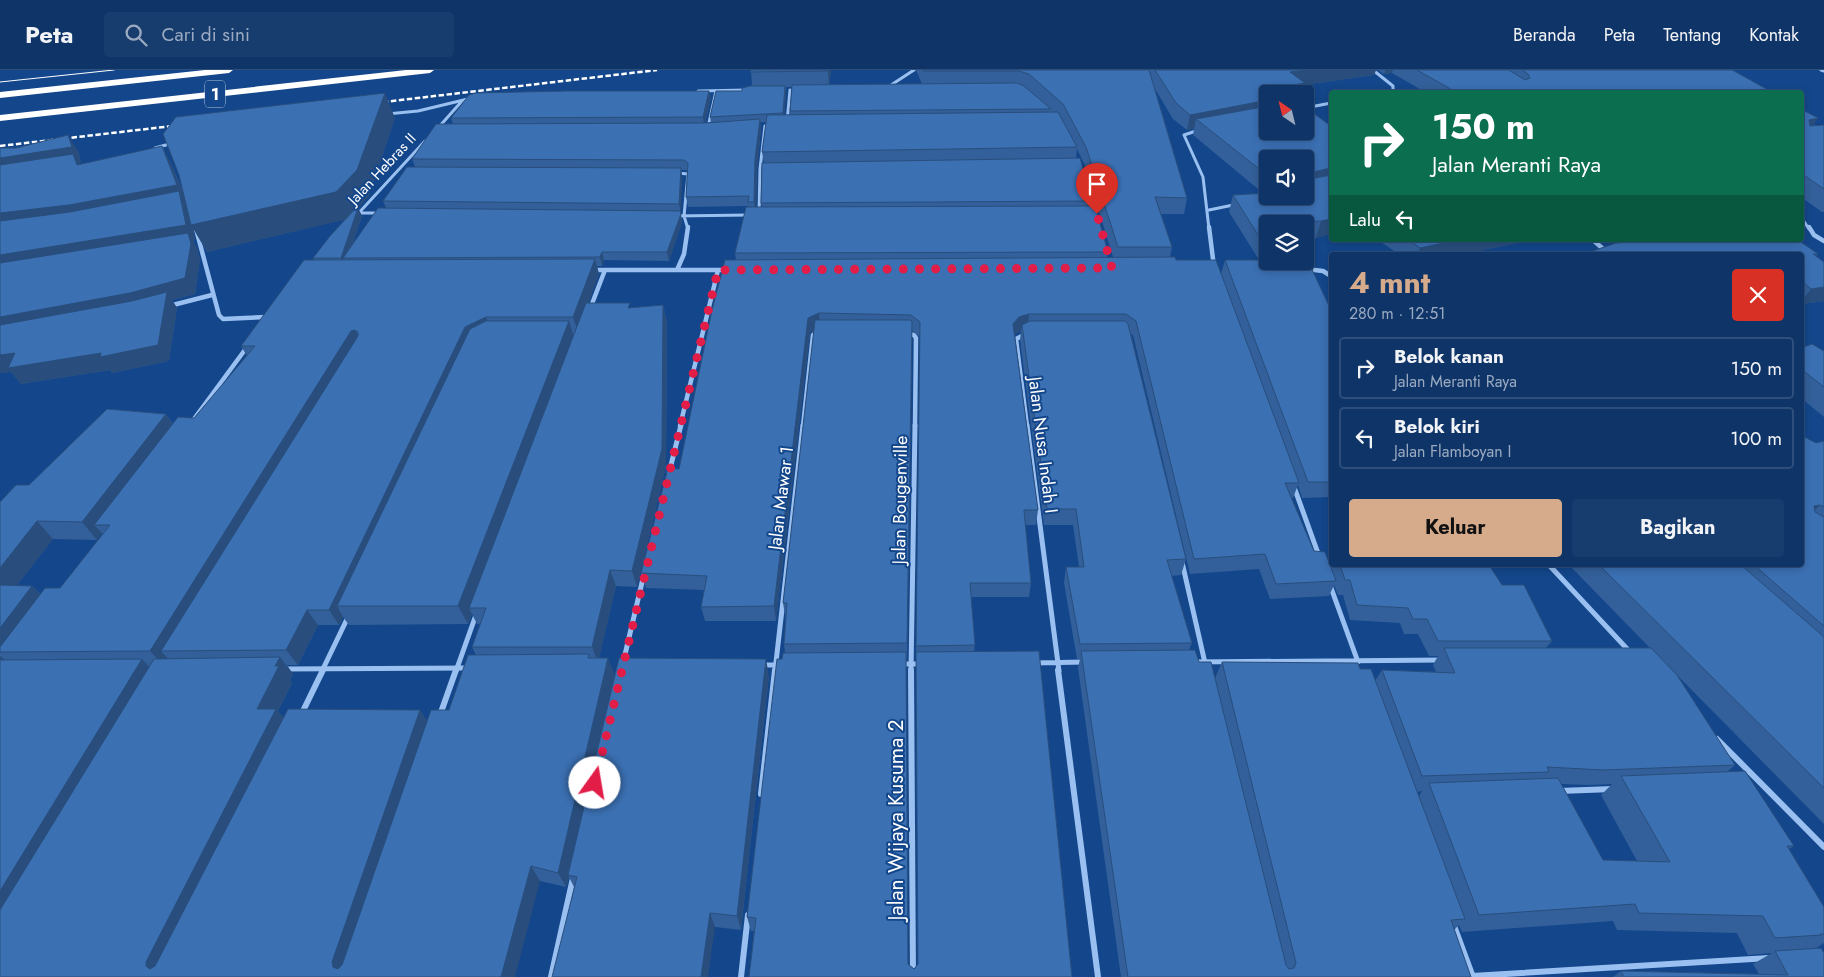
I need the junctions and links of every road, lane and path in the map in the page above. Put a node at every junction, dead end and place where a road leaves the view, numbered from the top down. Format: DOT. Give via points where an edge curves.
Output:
graph roads {
  1 [pos="140,70"];
  2 [pos="229,70"];
  3 [pos="346,70"];
  4 [pos="430,70"];
  5 [pos="914,70"];
  6 [pos="1373,70"];
  7 [pos="37,81"];
  8 [pos="753,90"];
  9 [pos="780,90"];
  10 [pos="790,90"];
  11 [pos="799,90"];
  12 [pos="893,90"];
  13 [pos="1393,90"];
  14 [pos="696,91"];
  15 [pos="716,91"];
  16 [pos="0,95"];
  17 [pos="478,98"];
  18 [pos="464,100"];
  19 [pos="1329,103"];
  20 [pos="1314,106"];
  21 [pos="0,108"];
  22 [pos="381,115"];
  23 [pos="0,118"];
  24 [pos="779,124"];
  25 [pos="786,124"];
  26 [pos="796,124"];
  27 [pos="772,125"];
  28 [pos="765,126"];
  29 [pos="756,127"];
  30 [pos="717,128"];
  31 [pos="1202,129"];
  32 [pos="446,130"];
  33 [pos="429,137"];
  34 [pos="182,140"];
  35 [pos="167,144"];
  36 [pos="152,149"];
  37 [pos="170,152"];
  38 [pos="770,168"];
  39 [pos="760,169"];
  40 [pos="396,172"];
  41 [pos="406,172"];
  42 [pos="674,173"];
  43 [pos="1084,173"];
  44 [pos="1245,203"];
  45 [pos="1208,210"];
  46 [pos="359,213"];
  47 [pos="388,213"];
  48 [pos="759,214"];
  49 [pos="768,214"];
  50 [pos="1087,214"];
  51 [pos="664,216"];
  52 [pos="684,216"];
  53 [pos="194,219"];
  54 [pos="353,219"];
  55 [pos="1804,221"];
  56 [pos="1824,241"];
  57 [pos="1594,242"];
  58 [pos="199,244"];
  59 [pos="189,245"];
  60 [pos="1606,252"];
  61 [pos="1205,268"];
  62 [pos="1214,268"];
  63 [pos="1223,268"];
  64 [pos="586,270"];
  65 [pos="605,270"];
  66 [pos="677,270"];
  67 [pos="718,270"];
  68 [pos="738,270"];
  69 [pos="1329,275"];
  70 [pos="1218,277"];
  71 [pos="1309,277"];
  72 [pos="212,295"];
  73 [pos="159,309"];
  74 [pos="274,310"];
  75 [pos="588,316"];
  76 [pos="268,317"];
  77 [pos="263,324"];
  78 [pos="829,332"];
  79 [pos="1028,333"];
  80 [pos="902,334"];
  81 [pos="252,339"];
  82 [pos="192,422"];
  83 [pos="1292,480"];
  84 [pos="666,482"];
  85 [pos="1180,556"];
  86 [pos="1322,563"];
  87 [pos="1551,567"];
  88 [pos="645,570"];
  89 [pos="1328,580"];
  90 [pos="480,603"];
  91 [pos="349,615"];
  92 [pos="1626,659"];
  93 [pos="1357,660"];
  94 [pos="1447,660"];
  95 [pos="1097,662"];
  96 [pos="1185,662"];
  97 [pos="1205,662"];
  98 [pos="1029,663"];
  99 [pos="1058,663"];
  100 [pos="892,664"];
  101 [pos="911,664"];
  102 [pos="931,664"];
  103 [pos="756,665"];
  104 [pos="775,665"];
  105 [pos="795,665"];
  106 [pos="612,666"];
  107 [pos="622,666"];
  108 [pos="631,666"];
  109 [pos="456,668"];
  110 [pos="475,668"];
  111 [pos="324,669"];
  112 [pos="1360,669"];
  113 [pos="275,670"];
  114 [pos="1207,671"];
  115 [pos="298,722"];
  116 [pos="437,724"];
  117 [pos="1712,735"];
  118 [pos="1751,784"];
  119 [pos="1761,784"];
  120 [pos="1623,789"];
  121 [pos="1555,791"];
  122 [pos="760,802"];
  123 [pos="1824,847"];
  124 [pos="575,870"];
  125 [pos="749,909"];
  126 [pos="1450,913"];
  127 [pos="1775,958"];
  128 [pos="1472,976"];
  129 [pos="551,977"];
  130 [pos="742,977"];
  131 [pos="913,977"];
  132 [pos="1098,977"];
  1 -- 7 [label="highway"];
  2 -- 16 [label="highway, 1"];
  3 -- 21 [label="highway, 1"];
  4 -- 23 [label="highway, 1"];
  5 -- 12 [label="street" via="884,90"];
  6 -- 13 [label="street" via="1393,86"];
  8 -- 15 [label="street"];
  9 -- 10 [label="street"];
  10 -- 11 [label="street"];
  10 -- 25 [label="street"];
  14 -- 15 [label="street"];
  15 -- 30 [label="street" via="707,129"];
  17 -- 18 [label="street"];
  18 -- 22 [label="street" via="418,111"];
  18 -- 32 [label="street, Jalan Hebras II" via="436,130"];
  19 -- 20 [label="street"];
  24 -- 25 [label="street"];
  25 -- 26 [label="street"];
  27 -- 28 [label="street"];
  28 -- 29 [label="street"];
  28 -- 39 [label="street"];
  31 -- 45 [label="street" via="1184,135 1203,177"];
  33 -- 40 [label="street, Jalan Hebras II"];
  34 -- 35 [label="street"];
  35 -- 36 [label="street"];
  35 -- 37 [label="street"];
  38 -- 39 [label="street"];
  39 -- 48 [label="street"];
  40 -- 41 [label="street"];
  40 -- 46 [label="street, Jalan Hebras II"];
  42 -- 52 [label="street" via="688,174"];
  43 -- 50 [label="street" via="1097,214"];
  44 -- 45 [label="street"];
  45 -- 62 [label="street"];
  46 -- 47 [label="street"];
  46 -- 54 [label="street, Jalan Hebras II"];
  48 -- 49 [label="street"];
  48 -- 52 [label="street"];
  51 -- 52 [label="street"];
  52 -- 66 [label="street" via="688,237"];
  53 -- 58 [label="street"];
  55 -- 56 [label="street" via="1814,235"];
  57 -- 60 [label="street"];
  58 -- 59 [label="street"];
  58 -- 72 [label="street"];
  61 -- 62 [label="street"];
  62 -- 63 [label="street"];
  62 -- 70 [label="street"];
  64 -- 65 [label="street"];
  65 -- 66 [label="street"];
  65 -- 75 [label="street"];
  66 -- 67 [label="street"];
  67 -- 68 [label="street"];
  67 -- 84 [label="street"];
  69 -- 71 [label="street" via="1304,269"];
  72 -- 73 [label="street"];
  72 -- 76 [label="street" via="223,319"];
  74 -- 76 [label="street"];
  76 -- 77 [label="street"];
  78 -- 104 [label="street, Jalan Mawar 1" via="814,334"];
  79 -- 99 [label="street, Jalan Nusa Indah I" via="1016,339"];
  80 -- 101 [label="street, Jalan Bougenville" via="916,337"];
  81 -- 82 [label="street"];
  83 -- 86 [label="street"];
  85 -- 97 [label="street"];
  87 -- 92 [label="street" via="1636,659"];
  88 -- 107 [label="street"];
  89 -- 93 [label="street"];
  90 -- 109 [label="street"];
  91 -- 111 [label="street"];
  93 -- 94 [label="street"];
  93 -- 97 [label="street"];
  93 -- 112 [label="street"];
  95 -- 99 [label="street"];
  96 -- 97 [label="street"];
  97 -- 114 [label="street"];
  98 -- 99 [label="street"];
  99 -- 132 [label="street"];
  100 -- 101 [label="street"];
  101 -- 102 [label="street"];
  101 -- 131 [label="street, Jalan Wijaya Kusuma 2"];
  103 -- 104 [label="street"];
  104 -- 105 [label="street"];
  104 -- 122 [label="street, Jalan Mawar 1"];
  106 -- 107 [label="street"];
  107 -- 108 [label="street"];
  109 -- 110 [label="street"];
  109 -- 111 [label="street"];
  109 -- 116 [label="street"];
  111 -- 113 [label="street"];
  111 -- 115 [label="street"];
  117 -- 119 [label="street"];
  118 -- 119 [label="street"];
  119 -- 123 [label="street"];
  120 -- 121 [label="street"];
  124 -- 129 [label="street"];
  125 -- 130 [label="street"];
  126 -- 128 [label="street"];
  127 -- 128 [label="street"];
}
